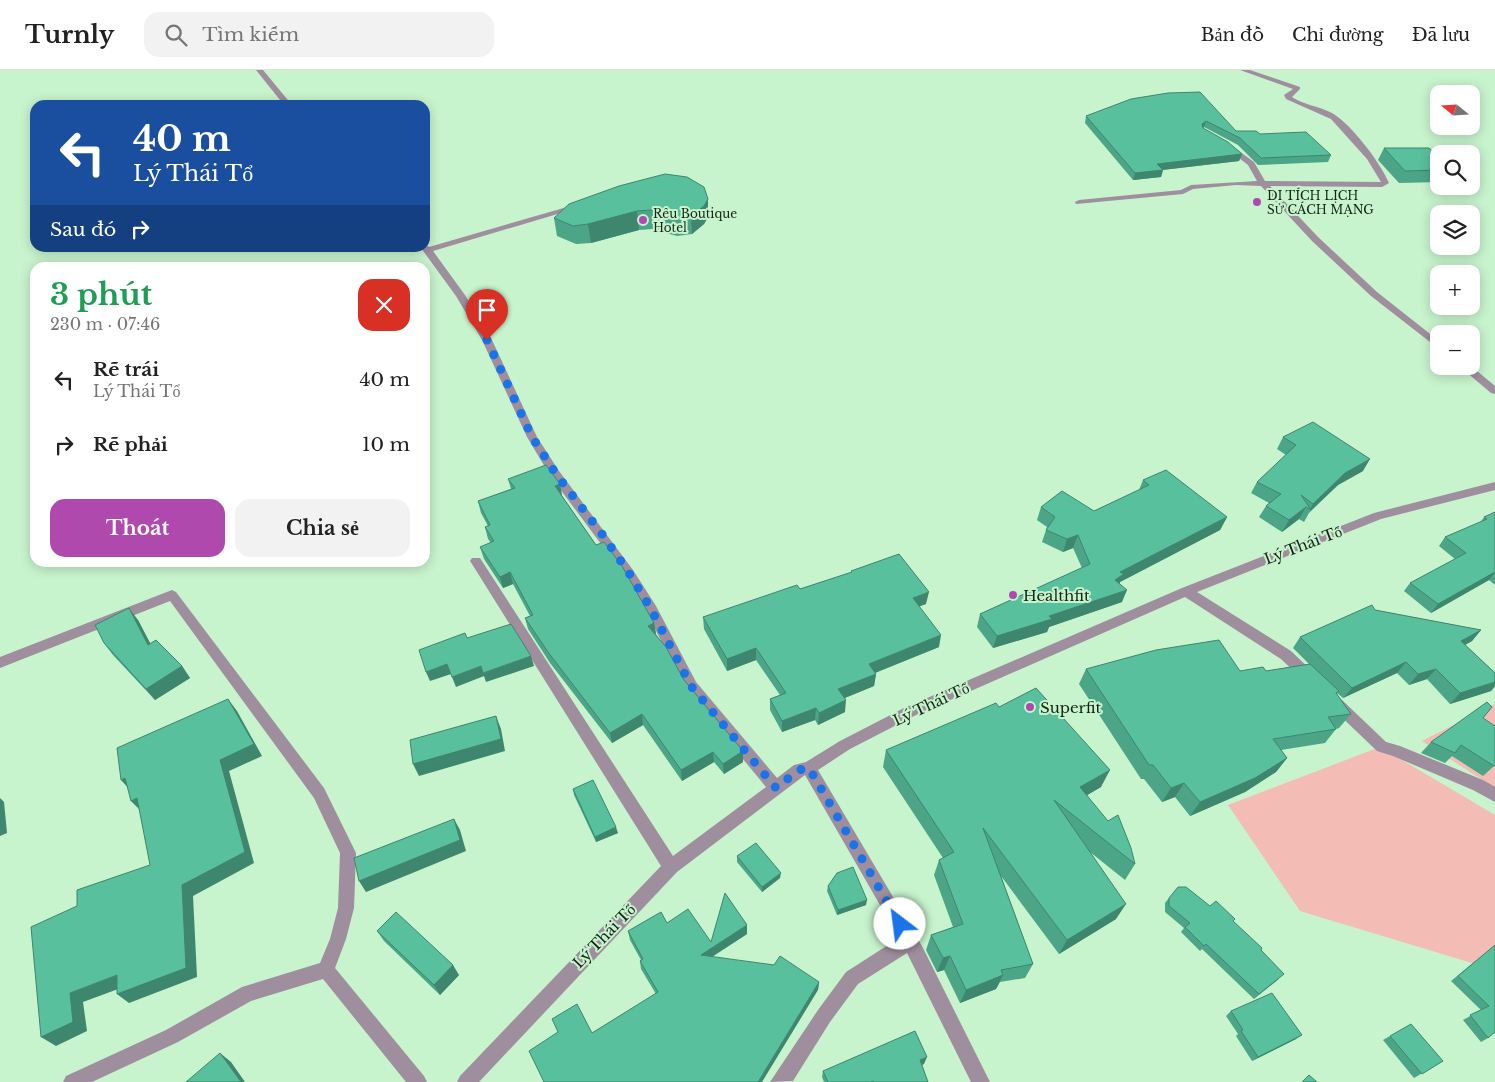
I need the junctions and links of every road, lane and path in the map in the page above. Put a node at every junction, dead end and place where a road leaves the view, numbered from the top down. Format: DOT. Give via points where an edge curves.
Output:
graph roads {
  1 [pos="259,70"];
  2 [pos="1243,70"];
  3 [pos="284,100"];
  4 [pos="1220,140"];
  5 [pos="1262,182"];
  6 [pos="1079,202"];
  7 [pos="590,204"];
  8 [pos="430,247"];
  9 [pos="430,252"];
  10 [pos="1430,339"];
  11 [pos="1475,375"];
  12 [pos="1495,392"];
  13 [pos="1495,486"];
  14 [pos="476,561"];
  15 [pos="1186,591"];
  16 [pos="0,663"];
  17 [pos="809,768"];
  18 [pos="776,788"];
  19 [pos="1495,795"];
  20 [pos="671,867"];
  21 [pos="910,941"];
  22 [pos="326,970"];
  23 [pos="72,1082"];
  24 [pos="418,1082"];
  25 [pos="466,1082"];
  26 [pos="780,1082"];
  27 [pos="981,1082"];
  1 -- 3 [label="street"];
  2 -- 5 [label="street" via="1298,88 1288,98 1338,120 1385,180 1382,185"];
  4 -- 5 [label="street" via="1251,164"];
  5 -- 6 [label="street" via="1205,185 1183,192"];
  5 -- 10 [label="street" via="1367,288"];
  7 -- 8 [label="street"];
  9 -- 18 [label="street" via="487,340 532,437 629,573 691,686"];
  11 -- 12 [label="street"];
  13 -- 15 [label="street, Lý Thái Tổ" via="1378,516"];
  14 -- 20 [label="street"];
  15 -- 17 [label="street, Lý Thái Tổ" via="909,712"];
  15 -- 19 [label="street" via="1286,655 1382,747 1478,785"];
  16 -- 22 [label="street" via="172,595 319,793 348,853 346,908"];
  17 -- 18 [label="street, Lý Thái Tổ" via="799,770"];
  17 -- 21 [label="street"];
  18 -- 20 [label="street, Lý Thái Tổ"];
  20 -- 25 [label="street, Lý Thái Tổ"];
  21 -- 26 [label="street" via="852,978"];
  21 -- 27 [label="street"];
  22 -- 23 [label="street" via="248,993 172,1036"];
  22 -- 24 [label="street"];
}
